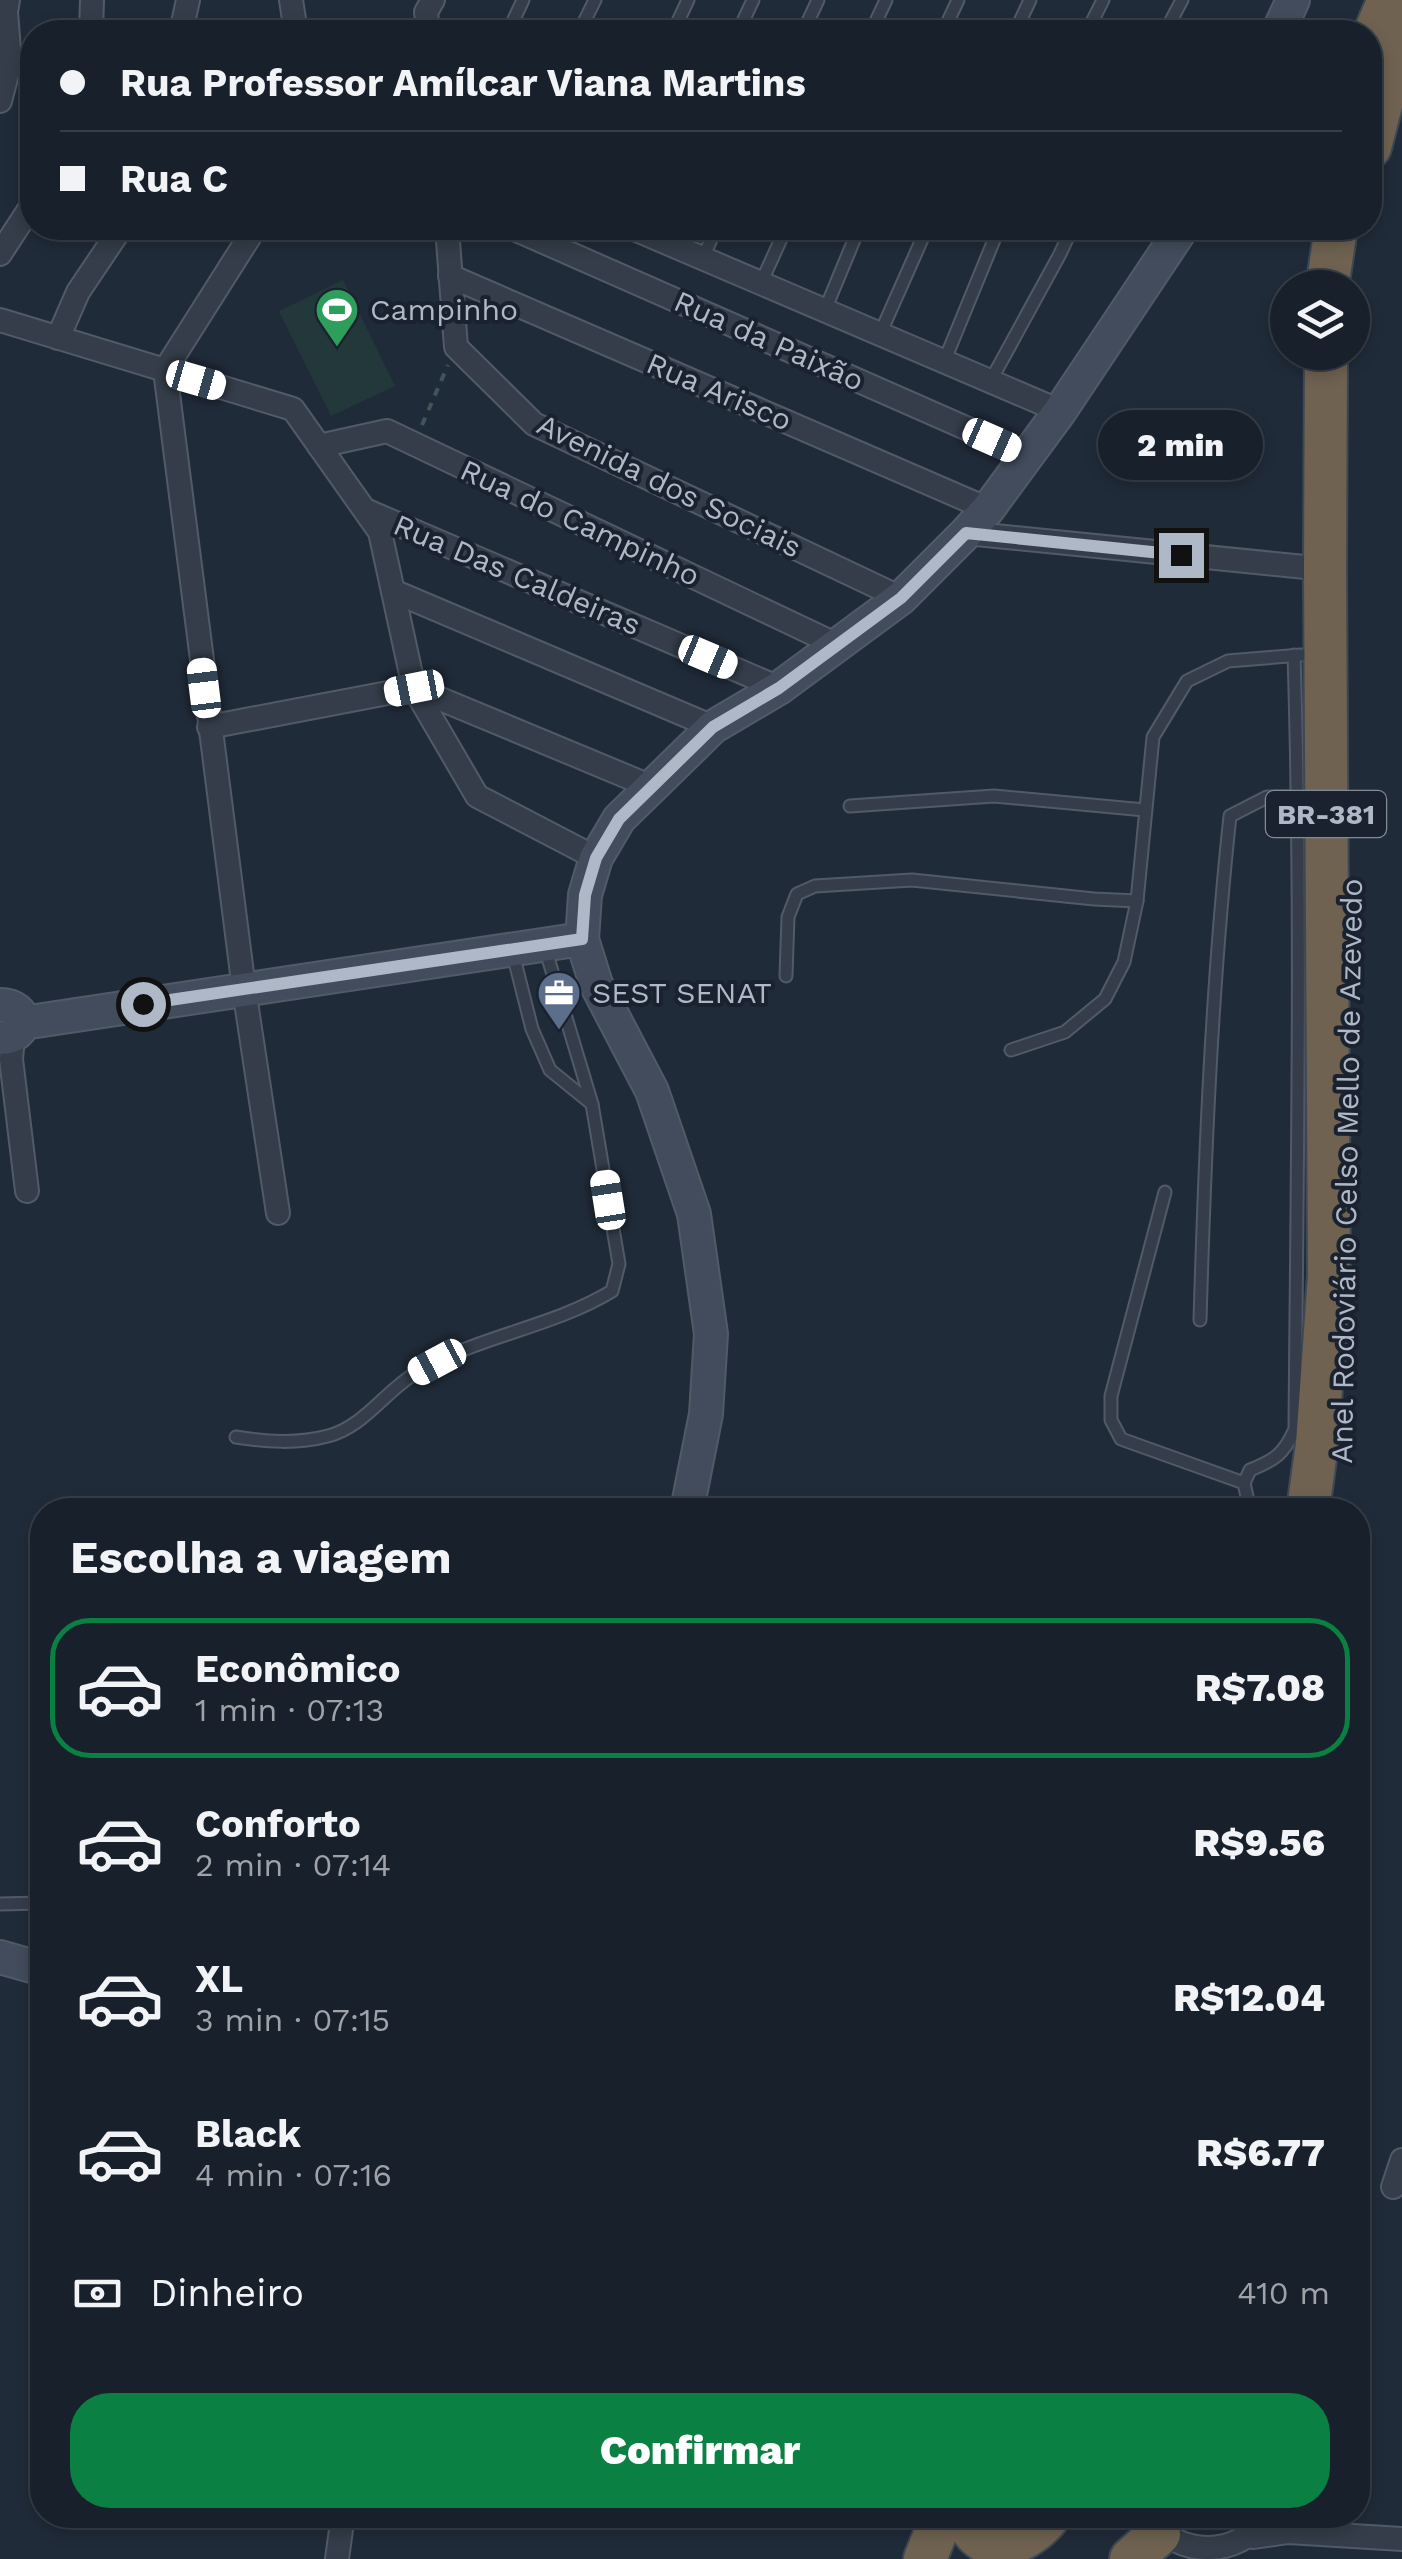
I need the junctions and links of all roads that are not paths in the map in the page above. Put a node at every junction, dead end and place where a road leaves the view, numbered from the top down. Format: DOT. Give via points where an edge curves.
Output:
graph roads {
  1 [pos="8,0"];
  2 [pos="1402,42"];
  3 [pos="1382,100"];
  4 [pos="0,101"];
  5 [pos="20,224"];
  6 [pos="113,240"];
  7 [pos="247,240"];
  8 [pos="447,240"];
  9 [pos="539,240"];
  10 [pos="665,240"];
  11 [pos="711,240"];
  12 [pos="781,240"];
  13 [pos="854,240"];
  14 [pos="922,240"];
  15 [pos="993,240"];
  16 [pos="1066,240"];
  17 [pos="1174,240"];
  18 [pos="1334,240"];
  19 [pos="1354,240"];
  20 [pos="0,254"];
  21 [pos="703,258"];
  22 [pos="1330,270"];
  23 [pos="1350,270"];
  24 [pos="450,276"];
  25 [pos="762,284"];
  26 [pos="824,310"];
  27 [pos="0,320"];
  28 [pos="880,334"];
  29 [pos="58,338"];
  30 [pos="944,362"];
  31 [pos="164,370"];
  32 [pos="1326,370"];
  33 [pos="1348,370"];
  34 [pos="990,382"];
  35 [pos="1060,411"];
  36 [pos="319,446"];
  37 [pos="1027,456"];
  38 [pos="364,510"];
  39 [pos="977,521"];
  40 [pos="1325,569"];
  41 [pos="393,591"];
  42 [pos="901,598"];
  43 [pos="836,645"];
  44 [pos="1310,654"];
  45 [pos="414,688"];
  46 [pos="779,688"];
  47 [pos="208,727"];
  48 [pos="713,727"];
  49 [pos="652,787"];
  50 [pos="1312,797"];
  51 [pos="850,806"];
  52 [pos="1145,810"];
  53 [pos="596,858"];
  54 [pos="1137,901"];
  55 [pos="582,939"];
  56 [pos="528,946"];
  57 [pos="786,976"];
  58 [pos="244,989"];
  59 [pos="12,1023"];
  60 [pos="1011,1050"];
  61 [pos="592,1104"];
  62 [pos="27,1191"];
  63 [pos="1165,1192"];
  64 [pos="278,1213"];
  65 [pos="1200,1320"];
  66 [pos="236,1438"];
  67 [pos="1244,1483"];
  68 [pos="689,1498"];
  69 [pos="1247,1498"];
  70 [pos="1310,1498"];
  71 [pos="1339,1498"];
  72 [pos="30,1903"];
  73 [pos="0,1904"];
  74 [pos="0,1957"];
  75 [pos="30,1966"];
  76 [pos="1402,2160"];
  77 [pos="1392,2187"];
  78 [pos="341,2528"];
  79 [pos="938,2528"];
  80 [pos="968,2528"];
  81 [pos="1040,2528"];
  82 [pos="1048,2528"];
  83 [pos="1259,2528"];
  84 [pos="1254,2536"];
  85 [pos="1402,2539"];
  86 [pos="1157,2542"];
  87 [pos="1224,2556"];
  88 [pos="337,2559"];
  89 [pos="926,2559"];
  90 [pos="1037,2559"];
  1 -- 4 [label="street" via="10,63"];
  2 -- 3 [label="highway"];
  5 -- 20 [label="street"];
  6 -- 29 [label="street" via="78,292"];
  7 -- 31 [label="street"];
  8 -- 24 [label="street"];
  9 -- 37 [label="street, Rua da Paixão"];
  10 -- 21 [label="street"];
  11 -- 21 [label="lane"];
  12 -- 25 [label="lane"];
  13 -- 26 [label="lane"];
  14 -- 28 [label="lane"];
  15 -- 30 [label="lane"];
  16 -- 34 [label="lane"];
  17 -- 35 [label="street"];
  18 -- 22 [label="highway"];
  19 -- 23 [label="highway"];
  21 -- 25 [label="street"];
  24 -- 39 [label="street, Rua Arisco"];
  24 -- 42 [label="street, Avenida dos Sociais" via="456,347 534,424"];
  25 -- 26 [label="street"];
  26 -- 28 [label="street"];
  27 -- 29 [label="street"];
  28 -- 30 [label="street"];
  29 -- 31 [label="street"];
  30 -- 34 [label="street"];
  31 -- 36 [label="street" via="293,409"];
  31 -- 47 [label="street"];
  32 -- 40 [label="highway, Anel Rodoviário Celso Mello de Azevedo / BR-381"];
  33 -- 71 [label="highway, Anel Rodoviário Celso Mello de Azevedo / BR-381" via="1353,821"];
  34 -- 35 [label="street"];
  35 -- 37 [label="street"];
  36 -- 38 [label="street"];
  36 -- 43 [label="street, Rua do Campinho" via="386,431"];
  37 -- 39 [label="street"];
  38 -- 41 [label="street" via="380,532"];
  38 -- 46 [label="street, Rua Das Caldeiras"];
  39 -- 40 [label="street, Rua Arisco"];
  39 -- 42 [label="street"];
  40 -- 44 [label="highway, Anel Rodoviário Celso Mello de Azevedo / BR-381"];
  41 -- 45 [label="street"];
  41 -- 48 [label="street"];
  42 -- 43 [label="street"];
  43 -- 46 [label="street"];
  44 -- 50 [label="highway, Anel Rodoviário Celso Mello de Azevedo / BR-381"];
  44 -- 52 [label="lane" via="1228,661 1187,680 1153,738"];
  45 -- 47 [label="street"];
  45 -- 49 [label="street"];
  45 -- 53 [label="street" via="477,796"];
  46 -- 48 [label="street"];
  47 -- 58 [label="street"];
  48 -- 49 [label="street"];
  49 -- 53 [label="street" via="619,819"];
  50 -- 65 [label="lane" via="1267,797 1230,816 1212,1024"];
  50 -- 67 [label="lane" via="1295,1430 1286,1450 1250,1470"];
  50 -- 70 [label="highway, Anel Rodoviário Celso Mello de Azevedo / BR-381" via="1329,1276"];
  51 -- 52 [label="lane" via="994,796"];
  52 -- 54 [label="lane"];
  53 -- 55 [label="street"];
  54 -- 57 [label="lane" via="912,880 815,886 797,894 788,917"];
  54 -- 60 [label="lane" via="1124,962 1104,999 1064,1032"];
  55 -- 56 [label="street"];
  55 -- 68 [label="street" via="596,984 652,1091 694,1214 711,1334 706,1414"];
  56 -- 58 [label="street"];
  56 -- 61 [label="lane"];
  56 -- 61 [label="lane" via="532,1029 550,1070"];
  58 -- 59 [label="street"];
  58 -- 64 [label="street"];
  59 -- 62 [label="street"];
  61 -- 66 [label="lane" via="619,1264 612,1292 462,1349 328,1436 276,1443"];
  63 -- 67 [label="lane" via="1111,1396 1112,1420 1122,1439"];
  67 -- 69 [label="lane"];
  72 -- 73 [label="lane"];
  74 -- 75 [label="street"];
  76 -- 77 [label="street"];
  78 -- 88 [label="street"];
  79 -- 89 [label="highway"];
  80 -- 81 [label="highway" via="984,2547 997,2550 1012,2549"];
  82 -- 90 [label="highway"];
  83 -- 84 [label="street"];
  84 -- 85 [label="street"];
  84 -- 87 [label="street"];
  86 -- 87 [label="street"];
}
